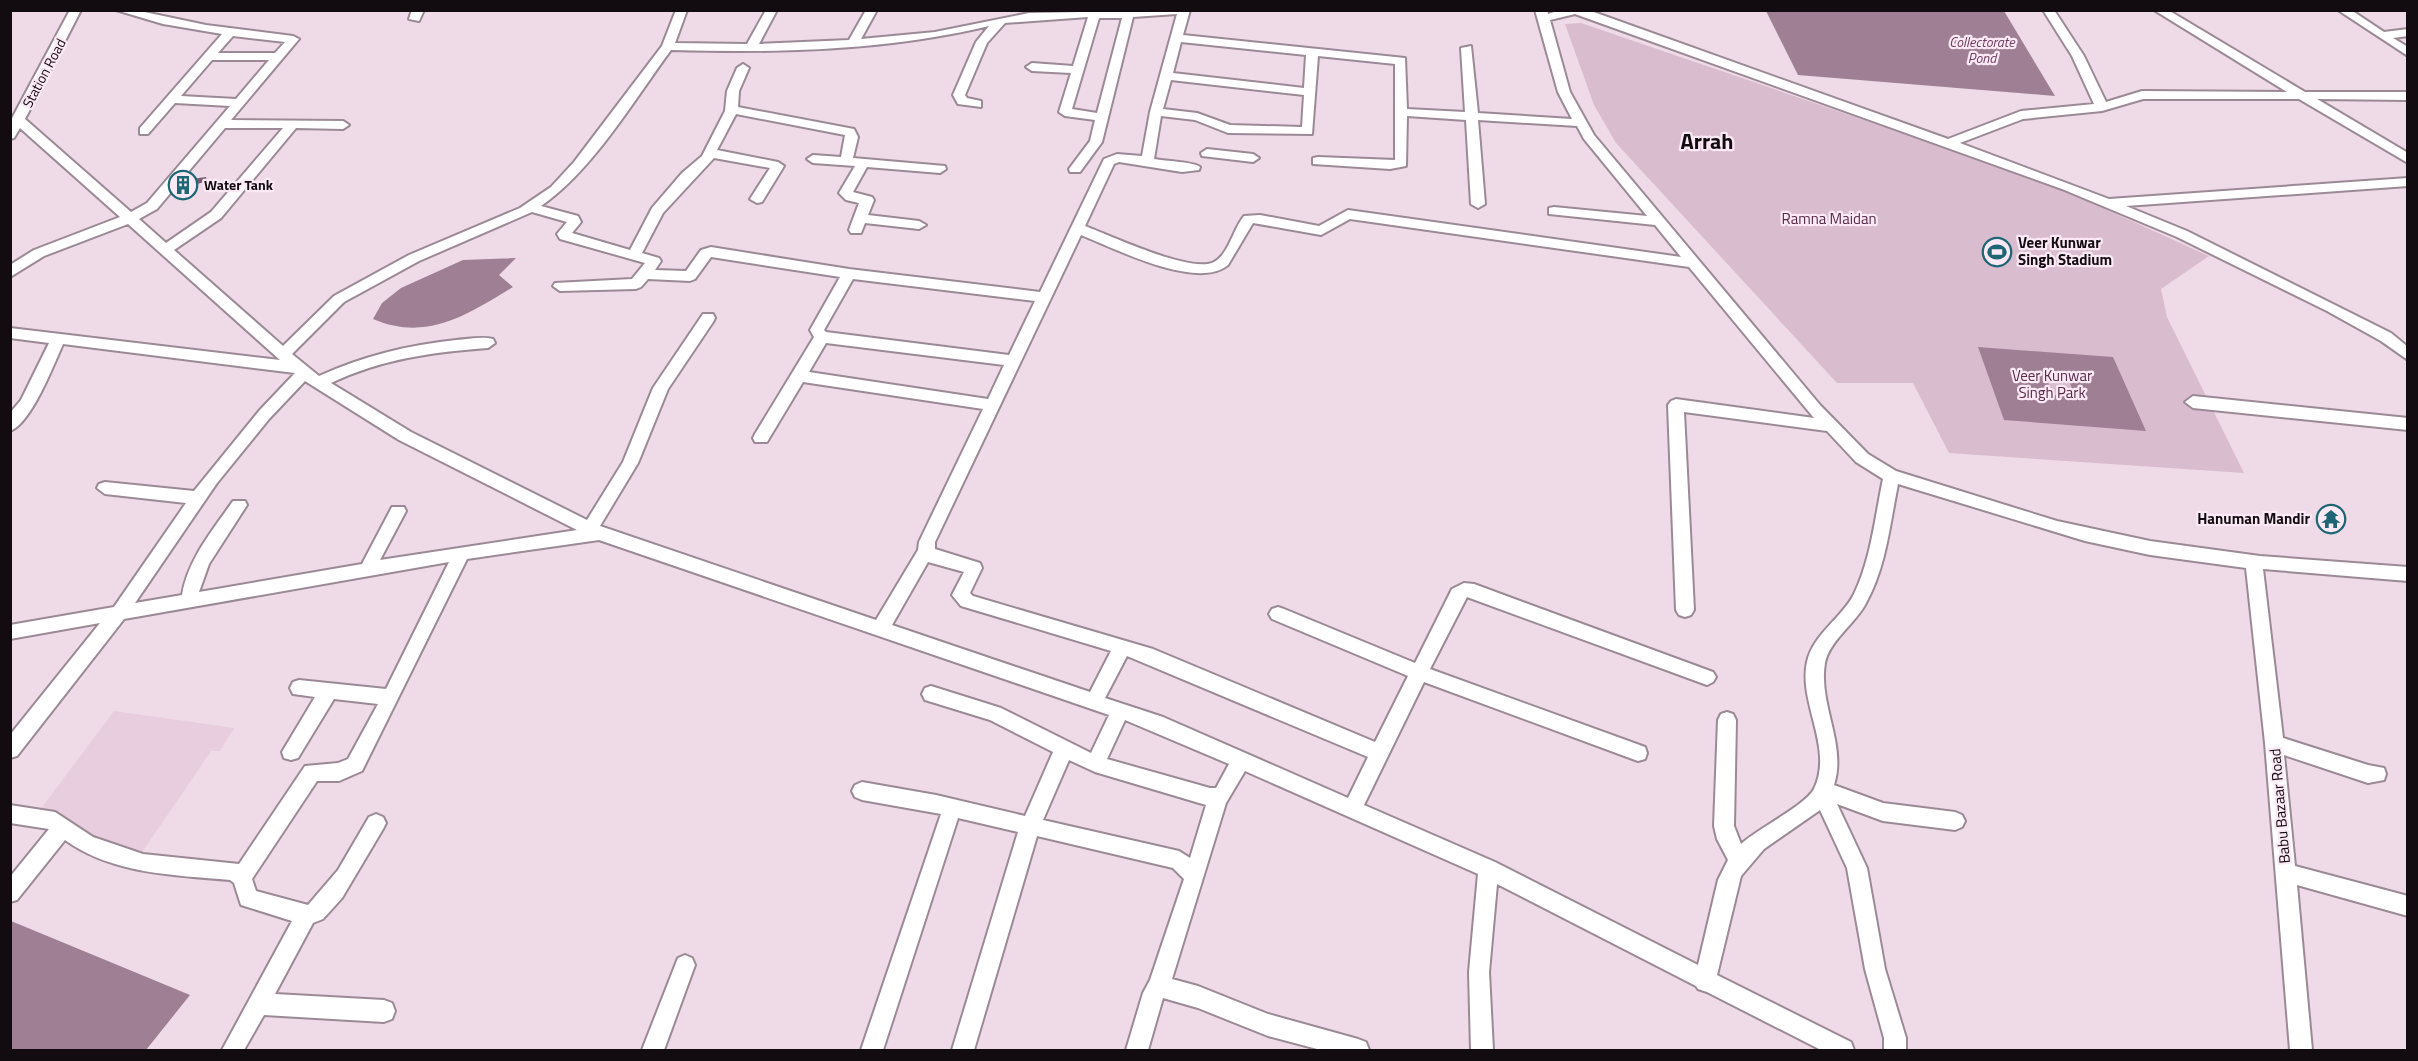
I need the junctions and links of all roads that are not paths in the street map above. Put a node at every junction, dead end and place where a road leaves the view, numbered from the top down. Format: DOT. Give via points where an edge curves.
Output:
graph roads {
  1 [pos="76,10"];
  2 [pos="121,10"];
  3 [pos="682,10"];
  4 [pos="772,10"];
  5 [pos="872,10"];
  6 [pos="1184,10"];
  7 [pos="1575,10"];
  8 [pos="2048,10"];
  9 [pos="2159,10"];
  10 [pos="2343,10"];
  11 [pos="1151,13"];
  12 [pos="1094,15"];
  13 [pos="1128,15"];
  14 [pos="1542,15"];
  15 [pos="1001,20"];
  16 [pos="230,32"];
  17 [pos="2408,32"];
  18 [pos="2382,36"];
  19 [pos="1177,38"];
  20 [pos="853,43"];
  21 [pos="668,46"];
  22 [pos="1467,48"];
  23 [pos="750,49"];
  24 [pos="1312,51"];
  25 [pos="2408,53"];
  26 [pos="209,56"];
  27 [pos="277,57"];
  28 [pos="1032,67"];
  29 [pos="743,68"];
  30 [pos="1078,70"];
  31 [pos="1166,76"];
  32 [pos="1311,92"];
  33 [pos="2297,94"];
  34 [pos="2408,96"];
  35 [pos="171,99"];
  36 [pos="238,103"];
  37 [pos="977,104"];
  38 [pos="2102,107"];
  39 [pos="731,109"];
  40 [pos="1156,112"];
  41 [pos="1401,112"];
  42 [pos="1472,116"];
  43 [pos="1103,118"];
  44 [pos="19,120"];
  45 [pos="1581,123"];
  46 [pos="221,124"];
  47 [pos="292,125"];
  48 [pos="343,125"];
  49 [pos="144,130"];
  50 [pos="10,135"];
  51 [pos="1212,139"];
  52 [pos="1949,142"];
  53 [pos="710,153"];
  54 [pos="1253,158"];
  55 [pos="813,159"];
  56 [pos="2408,159"];
  57 [pos="1318,160"];
  58 [pos="846,161"];
  59 [pos="1144,161"];
  60 [pos="863,163"];
  61 [pos="940,169"];
  62 [pos="1075,169"];
  63 [pos="2408,182"];
  64 [pos="757,199"];
  65 [pos="2105,202"];
  66 [pos="1478,204"];
  67 [pos="529,207"];
  68 [pos="1554,211"];
  69 [pos="130,218"];
  70 [pos="1659,221"];
  71 [pos="919,225"];
  72 [pos="1077,228"];
  73 [pos="166,249"];
  74 [pos="634,255"];
  75 [pos="1694,263"];
  76 [pos="10,272"];
  77 [pos="646,274"];
  78 [pos="849,274"];
  79 [pos="560,286"];
  80 [pos="1045,297"];
  81 [pos="708,318"];
  82 [pos="10,333"];
  83 [pos="822,337"];
  84 [pos="59,338"];
  85 [pos="488,343"];
  86 [pos="283,355"];
  87 [pos="2408,355"];
  88 [pos="1015,361"];
  89 [pos="301,370"];
  90 [pos="801,376"];
  91 [pos="319,382"];
  92 [pos="2193,402"];
  93 [pos="993,405"];
  94 [pos="2408,424"];
  95 [pos="10,425"];
  96 [pos="1831,426"];
  97 [pos="761,438"];
  98 [pos="1891,476"];
  99 [pos="105,488"];
  100 [pos="198,498"];
  101 [pos="239,505"];
  102 [pos="398,511"];
  103 [pos="595,531"];
  104 [pos="926,550"];
  105 [pos="462,553"];
  106 [pos="2254,561"];
  107 [pos="367,570"];
  108 [pos="2408,574"];
  109 [pos="189,601"];
  110 [pos="1685,610"];
  111 [pos="118,613"];
  112 [pos="1278,614"];
  113 [pos="880,630"];
  114 [pos="10,632"];
  115 [pos="1123,646"];
  116 [pos="1420,673"];
  117 [pos="1707,677"];
  118 [pos="299,688"];
  119 [pos="329,691"];
  120 [pos="931,694"];
  121 [pos="391,697"];
  122 [pos="1094,702"];
  123 [pos="1120,711"];
  124 [pos="1726,720"];
  125 [pos="2274,743"];
  126 [pos="1064,749"];
  127 [pos="10,750"];
  128 [pos="291,752"];
  129 [pos="1380,753"];
  130 [pos="1638,753"];
  131 [pos="1241,760"];
  132 [pos="1095,764"];
  133 [pos="2377,774"];
  134 [pos="862,791"];
  135 [pos="1822,792"];
  136 [pos="1218,798"];
  137 [pos="952,809"];
  138 [pos="1352,809"];
  139 [pos="10,814"];
  140 [pos="1955,821"];
  141 [pos="376,823"];
  142 [pos="1030,826"];
  143 [pos="63,827"];
  144 [pos="1739,859"];
  145 [pos="1488,869"];
  146 [pos="2286,873"];
  147 [pos="1195,876"];
  148 [pos="242,877"];
  149 [pos="10,893"];
  150 [pos="2408,906"];
  151 [pos="306,915"];
  152 [pos="685,965"];
  153 [pos="1705,982"];
  154 [pos="1159,986"];
  155 [pos="258,1004"];
  156 [pos="384,1011"];
  157 [pos="233,1050"];
  158 [pos="653,1050"];
  159 [pos="872,1050"];
  160 [pos="963,1050"];
  161 [pos="1137,1050"];
  162 [pos="1358,1050"];
  163 [pos="1482,1050"];
  164 [pos="1844,1050"];
  165 [pos="1896,1050"];
  166 [pos="2301,1050"];
  1 -- 44 [label="street, Station Road"];
  2 -- 16 [label="street" via="147,19"];
  3 -- 21 [label="street"];
  4 -- 23 [label="street"];
  5 -- 20 [label="street"];
  6 -- 11 [label="street"];
  6 -- 19 [label="street"];
  7 -- 14 [label="street"];
  7 -- 52 [label="street"];
  8 -- 38 [label="street" via="2078,56"];
  9 -- 33 [label="street"];
  10 -- 18 [label="street"];
  11 -- 13 [label="street"];
  12 -- 13 [label="street"];
  12 -- 15 [label="street"];
  12 -- 30 [label="street"];
  13 -- 43 [label="street"];
  14 -- 45 [label="street" via="1564,92"];
  15 -- 20 [label="street" via="925,37"];
  15 -- 37 [label="street" via="982,42 959,95 962,101"];
  16 -- 26 [label="street"];
  16 -- 27 [label="street" via="293,39"];
  17 -- 18 [label="street"];
  18 -- 25 [label="street"];
  19 -- 24 [label="street"];
  19 -- 31 [label="street"];
  20 -- 23 [label="street"];
  21 -- 23 [label="street"];
  21 -- 67 [label="street" via="579,165 556,190"];
  22 -- 42 [label="street"];
  24 -- 32 [label="street"];
  24 -- 41 [label="street" via="1401,62"];
  26 -- 27 [label="street"];
  26 -- 35 [label="street"];
  27 -- 36 [label="street"];
  28 -- 30 [label="street"];
  29 -- 39 [label="street" via="733,91"];
  30 -- 43 [label="street" via="1065,112"];
  31 -- 32 [label="street"];
  31 -- 40 [label="street"];
  32 -- 51 [label="street" via="1308,132 1233,129"];
  33 -- 34 [label="street"];
  33 -- 38 [label="street" via="2142,95"];
  33 -- 56 [label="street"];
  35 -- 36 [label="street"];
  35 -- 49 [label="street"];
  36 -- 46 [label="street"];
  38 -- 52 [label="street" via="2021,115"];
  39 -- 53 [label="street"];
  39 -- 58 [label="street" via="850,132"];
  40 -- 51 [label="street" via="1197,117"];
  40 -- 59 [label="street" via="1149,154"];
  41 -- 42 [label="street"];
  41 -- 57 [label="street" via="1399,164"];
  42 -- 45 [label="street"];
  42 -- 66 [label="street"];
  43 -- 62 [label="street" via="1094,147"];
  44 -- 50 [label="street, Station Road"];
  44 -- 69 [label="street"];
  45 -- 70 [label="street"];
  46 -- 47 [label="street"];
  46 -- 69 [label="street" via="152,206"];
  47 -- 48 [label="street"];
  47 -- 73 [label="street" via="216,215"];
  51 -- 54 [label="street"];
  51 -- 59 [label="street" via="1197,167"];
  52 -- 65 [label="street"];
  53 -- 64 [label="street" via="778,166"];
  53 -- 74 [label="street" via="657,211"];
  55 -- 58 [label="street"];
  58 -- 60 [label="street"];
  59 -- 72 [label="street" via="1112,160"];
  60 -- 61 [label="street"];
  60 -- 71 [label="street" via="846,194 867,200 859,224"];
  63 -- 65 [label="street"];
  65 -- 87 [label="street" via="2182,234 2332,308 2386,337"];
  67 -- 74 [label="street" via="573,219 566,236"];
  67 -- 86 [label="street" via="414,258 339,299"];
  68 -- 70 [label="street"];
  69 -- 73 [label="street"];
  69 -- 76 [label="street" via="39,253"];
  70 -- 75 [label="street"];
  72 -- 75 [label="street" via="1181,267 1200,270 1222,263 1250,219 1321,231 1348,214"];
  72 -- 80 [label="street"];
  73 -- 86 [label="street"];
  74 -- 77 [label="street" via="654,261"];
  75 -- 96 [label="street"];
  77 -- 78 [label="street" via="690,276 711,252"];
  77 -- 79 [label="street" via="634,284"];
  78 -- 80 [label="street"];
  78 -- 83 [label="street" via="817,330"];
  80 -- 88 [label="street"];
  81 -- 103 [label="street" via="661,388 630,463"];
  82 -- 84 [label="street"];
  83 -- 88 [label="street"];
  83 -- 90 [label="street"];
  84 -- 89 [label="street"];
  84 -- 95 [label="street" via="27,403"];
  85 -- 91 [label="street" via="433,346 388,354"];
  86 -- 89 [label="street"];
  88 -- 93 [label="street"];
  89 -- 91 [label="street"];
  89 -- 100 [label="street"];
  90 -- 93 [label="street"];
  90 -- 97 [label="street"];
  91 -- 103 [label="street" via="405,436"];
  92 -- 94 [label="street"];
  93 -- 104 [label="street"];
  96 -- 98 [label="street" via="1862,458"];
  96 -- 110 [label="street" via="1676,405"];
  98 -- 106 [label="street" via="2112,541"];
  98 -- 135 [label="street" via="1868,582 1859,602 1816,662 1828,752 1828,778"];
  99 -- 100 [label="street"];
  100 -- 111 [label="street"];
  101 -- 109 [label="street" via="197,567"];
  102 -- 107 [label="street"];
  103 -- 105 [label="street"];
  103 -- 113 [label="street"];
  104 -- 113 [label="street"];
  104 -- 115 [label="street" via="932,556 974,568 961,595 963,599"];
  105 -- 107 [label="street"];
  105 -- 121 [label="street"];
  106 -- 108 [label="street"];
  106 -- 125 [label="street, Babu Bazaar Road"];
  107 -- 109 [label="street"];
  109 -- 111 [label="street"];
  111 -- 114 [label="street"];
  111 -- 127 [label="street"];
  112 -- 116 [label="street"];
  113 -- 122 [label="street"];
  115 -- 122 [label="street"];
  115 -- 129 [label="street"];
  116 -- 117 [label="street" via="1458,594 1466,589"];
  116 -- 129 [label="street"];
  116 -- 130 [label="street"];
  118 -- 119 [label="street"];
  119 -- 121 [label="street"];
  119 -- 128 [label="street"];
  120 -- 126 [label="street" via="995,714"];
  121 -- 148 [label="street" via="355,765 339,772 312,772"];
  122 -- 123 [label="street"];
  123 -- 131 [label="street"];
  123 -- 132 [label="street"];
  124 -- 144 [label="street" via="1724,826"];
  125 -- 133 [label="street"];
  125 -- 146 [label="street, Babu Bazaar Road"];
  126 -- 132 [label="street"];
  126 -- 142 [label="street"];
  129 -- 138 [label="street"];
  131 -- 136 [label="street"];
  131 -- 138 [label="street"];
  132 -- 136 [label="street"];
  134 -- 137 [label="street"];
  135 -- 140 [label="street" via="1877,810"];
  135 -- 144 [label="street" via="1810,806"];
  135 -- 165 [label="street" via="1857,868 1873,959"];
  136 -- 147 [label="street"];
  137 -- 142 [label="street"];
  137 -- 159 [label="street"];
  138 -- 145 [label="street"];
  139 -- 143 [label="street" via="40,817"];
  141 -- 151 [label="street" via="327,903 313,915"];
  142 -- 147 [label="street" via="1179,860"];
  142 -- 160 [label="street"];
  143 -- 148 [label="street" via="87,844 143,863 224,869"];
  143 -- 149 [label="street"];
  144 -- 153 [label="street" via="1728,880"];
  145 -- 153 [label="street"];
  145 -- 163 [label="street" via="1479,972"];
  146 -- 150 [label="street"];
  146 -- 166 [label="street, Babu Bazaar Road"];
  147 -- 154 [label="street"];
  148 -- 151 [label="street" via="248,898"];
  151 -- 155 [label="street"];
  152 -- 158 [label="street"];
  153 -- 164 [label="street"];
  154 -- 161 [label="street"];
  154 -- 162 [label="street" via="1268,1025"];
  155 -- 156 [label="street"];
  155 -- 157 [label="street"];
}
